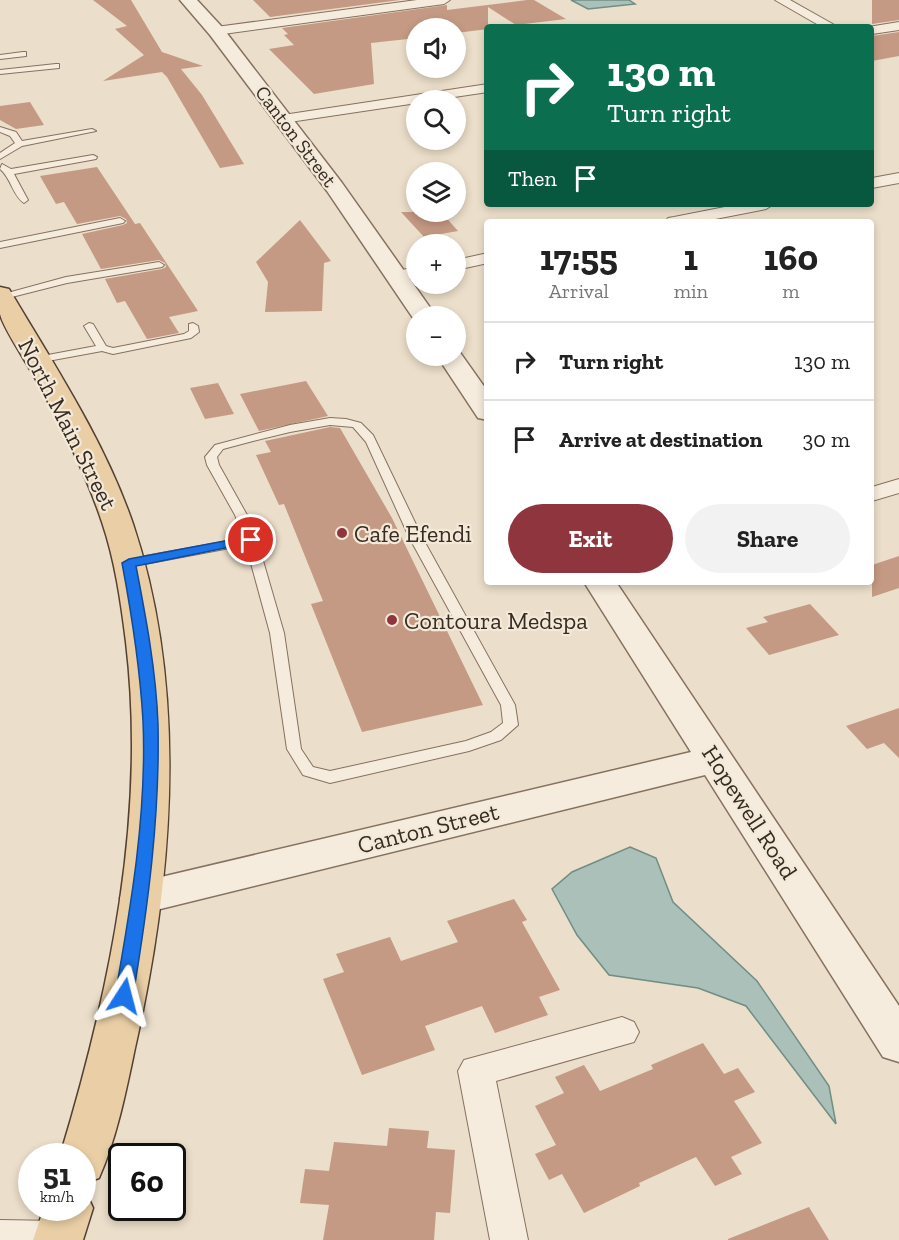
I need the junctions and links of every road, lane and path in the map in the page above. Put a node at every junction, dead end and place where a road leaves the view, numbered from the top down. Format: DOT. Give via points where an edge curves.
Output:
graph roads {
  1 [pos="188,0"];
  2 [pos="444,0"];
  3 [pos="781,0"];
  4 [pos="826,24"];
  5 [pos="899,26"];
  6 [pos="213,27"];
  7 [pos="874,30"];
  8 [pos="23,54"];
  9 [pos="0,57"];
  10 [pos="56,66"];
  11 [pos="0,72"];
  12 [pos="484,89"];
  13 [pos="283,119"];
  14 [pos="0,129"];
  15 [pos="92,131"];
  16 [pos="20,144"];
  17 [pos="0,157"];
  18 [pos="93,157"];
  19 [pos="0,166"];
  20 [pos="9,172"];
  21 [pos="899,178"];
  22 [pos="874,183"];
  23 [pos="24,200"];
  24 [pos="751,207"];
  25 [pos="689,219"];
  26 [pos="120,221"];
  27 [pos="0,245"];
  28 [pos="484,259"];
  29 [pos="466,263"];
  30 [pos="159,265"];
  31 [pos="406,273"];
  32 [pos="1,296"];
  33 [pos="89,326"];
  34 [pos="193,326"];
  35 [pos="102,348"];
  36 [pos="37,360"];
  37 [pos="457,366"];
  38 [pos="484,406"];
  39 [pos="899,486"];
  40 [pos="874,493"];
  41 [pos="251,540"];
  42 [pos="129,563"];
  43 [pos="602,585"];
  44 [pos="715,759"];
  45 [pos="140,898"];
  46 [pos="622,1032"];
  47 [pos="899,1043"];
  48 [pos="88,1143"];
  49 [pos="64,1221"];
  50 [pos="0,1239"];
  51 [pos="58,1240"];
  52 [pos="509,1240"];
  1 -- 6 [label="street, Canton Street"];
  2 -- 6 [label="street"];
  3 -- 4 [label="street"];
  5 -- 7 [label="street"];
  6 -- 13 [label="street, Canton Street"];
  8 -- 9 [label="lane"];
  10 -- 11 [label="lane"];
  12 -- 13 [label="street"];
  13 -- 31 [label="street, Canton Street"];
  14 -- 16 [label="lane" via="13,134"];
  15 -- 16 [label="lane"];
  16 -- 17 [label="lane"];
  18 -- 20 [label="lane"];
  19 -- 20 [label="lane"];
  20 -- 23 [label="lane"];
  21 -- 22 [label="street"];
  24 -- 25 [label="street"];
  26 -- 27 [label="lane"];
  28 -- 29 [label="street"];
  30 -- 32 [label="lane" via="66,280"];
  32 -- 36 [label="main road, North Main Street"];
  33 -- 35 [label="lane"];
  34 -- 35 [label="lane" via="194,332 187,336 113,351"];
  35 -- 36 [label="lane"];
  36 -- 42 [label="main road, North Main Street" via="98,472"];
  37 -- 38 [label="street"];
  39 -- 40 [label="street"];
  41 -- 41 [label="lane" via="213,465 213,451 326,421 358,425 508,705 511,725 496,736 469,746 368,769 330,777 308,771 294,749 277,633"];
  41 -- 42 [label="lane"];
  42 -- 45 [label="main road, North Main Street" via="144,640 150,723 149,808"];
  43 -- 44 [label="street, Hopewell Road"];
  44 -- 45 [label="street, Canton Street"];
  44 -- 47 [label="street, Hopewell Road"];
  45 -- 48 [label="main road, North Main Street" via="124,996"];
  46 -- 52 [label="street" via="476,1071"];
  49 -- 51 [label="main road"];
  50 -- 51 [label="street"];
}
